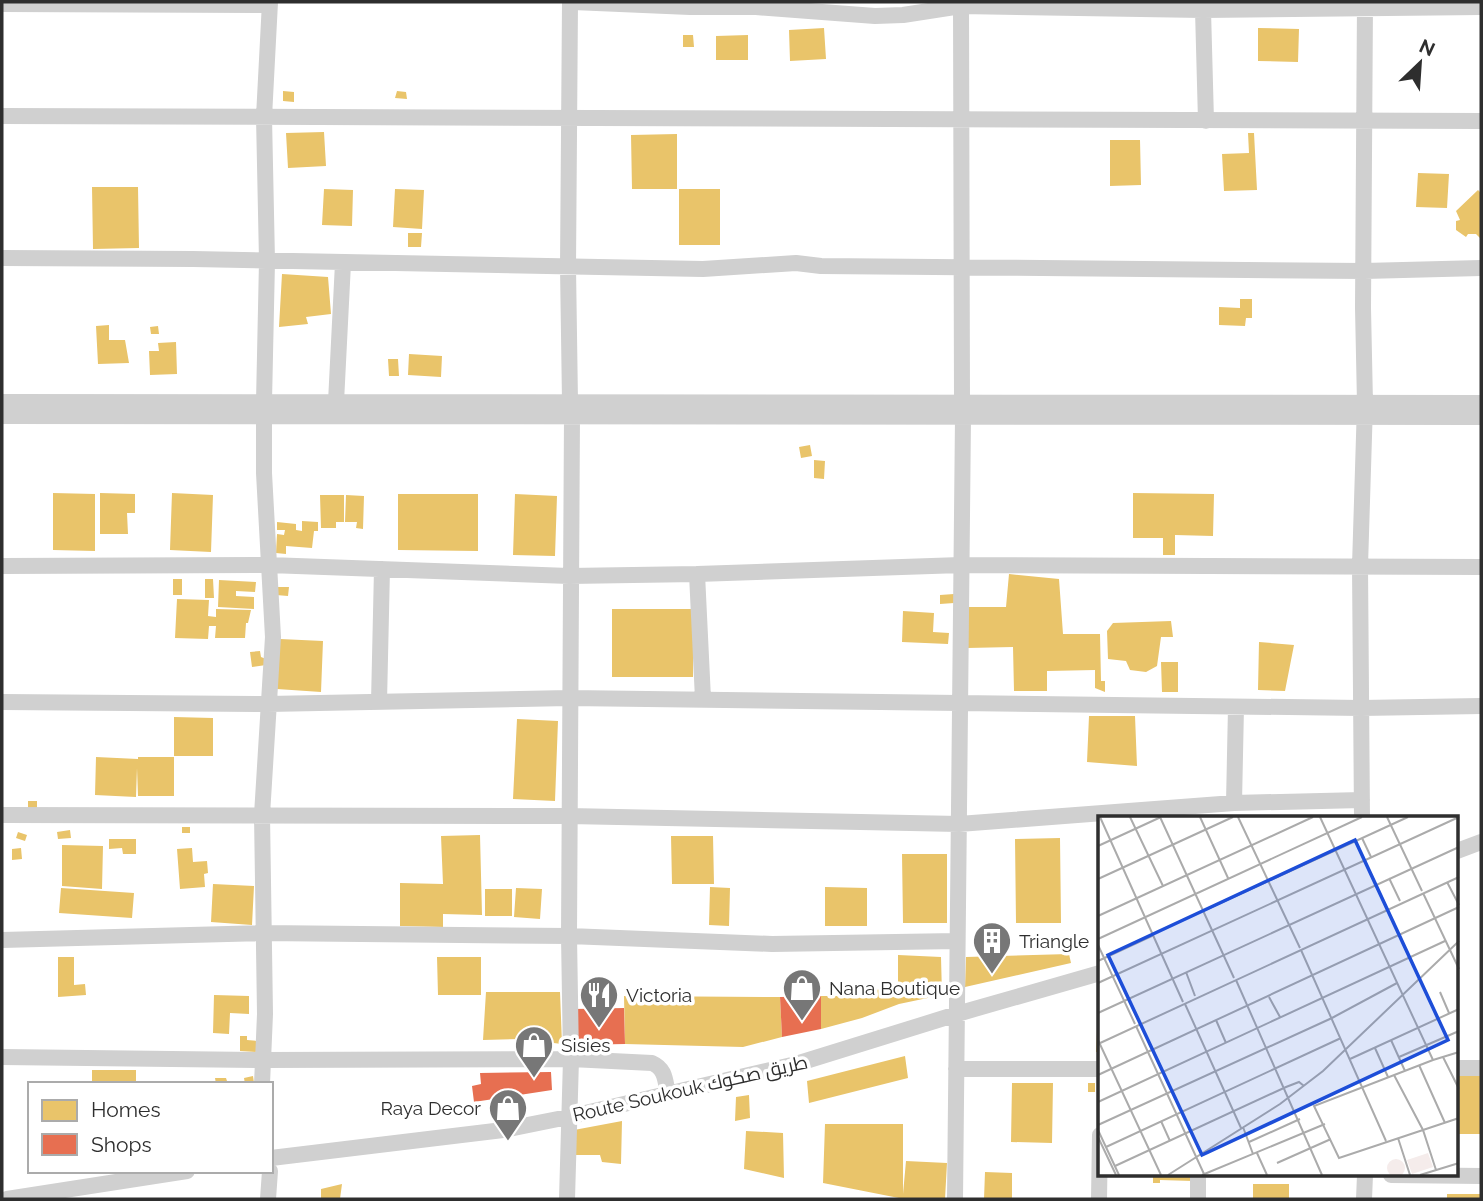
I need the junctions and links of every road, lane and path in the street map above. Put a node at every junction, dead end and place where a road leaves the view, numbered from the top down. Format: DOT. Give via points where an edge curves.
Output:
graph roads {
  1 [pos="572,2"];
  2 [pos="124,3"];
  3 [pos="271,3"];
  4 [pos="2,4"];
  5 [pos="961,4"];
  6 [pos="1365,4"];
  7 [pos="1452,4"];
  8 [pos="1481,7"];
  9 [pos="1203,10"];
  10 [pos="2,116"];
  11 [pos="264,117"];
  12 [pos="570,118"];
  13 [pos="961,120"];
  14 [pos="1206,121"];
  15 [pos="1481,121"];
  16 [pos="1365,122"];
  17 [pos="2,258"];
  18 [pos="267,261"];
  19 [pos="343,263"];
  20 [pos="568,267"];
  21 [pos="961,267"];
  22 [pos="1481,268"];
  23 [pos="1364,271"];
  24 [pos="2,402"];
  25 [pos="336,402"];
  26 [pos="1481,402"];
  27 [pos="264,409"];
  28 [pos="571,409"];
  29 [pos="963,410"];
  30 [pos="1365,410"];
  31 [pos="2,415"];
  32 [pos="1481,417"];
  33 [pos="269,565"];
  34 [pos="961,565"];
  35 [pos="2,566"];
  36 [pos="1360,566"];
  37 [pos="1481,567"];
  38 [pos="382,569"];
  39 [pos="697,574"];
  40 [pos="569,576"];
  41 [pos="569,698"];
  42 [pos="703,699"];
  43 [pos="2,702"];
  44 [pos="379,702"];
  45 [pos="961,703"];
  46 [pos="268,704"];
  47 [pos="1481,706"];
  48 [pos="1236,707"];
  49 [pos="1361,708"];
  50 [pos="1362,800"];
  51 [pos="1234,803"];
  52 [pos="2,815"];
  53 [pos="262,815"];
  54 [pos="569,816"];
  55 [pos="1362,816"];
  56 [pos="959,824"];
  57 [pos="1481,842"];
  58 [pos="1458,851"];
  59 [pos="262,933"];
  60 [pos="569,936"];
  61 [pos="2,940"];
  62 [pos="957,941"];
  63 [pos="1098,974"];
  64 [pos="957,1014"];
  65 [pos="2,1057"];
  66 [pos="263,1059"];
  67 [pos="571,1059"];
  68 [pos="1458,1068"];
  69 [pos="1481,1068"];
  70 [pos="956,1069"];
  71 [pos="1098,1069"];
  72 [pos="262,1082"];
  73 [pos="668,1094"];
  74 [pos="568,1117"];
  75 [pos="273,1158"];
  76 [pos="174,1173"];
  77 [pos="270,1173"];
  78 [pos="1099,1176"];
  79 [pos="1198,1176"];
  80 [pos="1365,1176"];
  81 [pos="1436,1176"];
  82 [pos="1481,1177"];
  83 [pos="7,1199"];
  84 [pos="268,1199"];
  85 [pos="567,1199"];
  86 [pos="955,1199"];
  87 [pos="1099,1199"];
  88 [pos="1198,1199"];
  89 [pos="1364,1199"];
  1 -- 5 [label="street" via="875,16"];
  1 -- 12 [label="street"];
  2 -- 3 [label="street"];
  2 -- 4 [label="street"];
  3 -- 11 [label="street"];
  5 -- 9 [label="street"];
  5 -- 13 [label="street"];
  6 -- 7 [label="street"];
  6 -- 9 [label="street"];
  6 -- 16 [label="street"];
  7 -- 8 [label="street"];
  9 -- 14 [label="street"];
  10 -- 11 [label="street"];
  11 -- 12 [label="street"];
  11 -- 18 [label="street"];
  12 -- 13 [label="street"];
  12 -- 20 [label="street"];
  13 -- 14 [label="street"];
  13 -- 21 [label="street"];
  14 -- 16 [label="street"];
  15 -- 16 [label="street"];
  16 -- 23 [label="street"];
  17 -- 18 [label="street"];
  18 -- 19 [label="street"];
  18 -- 27 [label="street"];
  19 -- 20 [label="street"];
  19 -- 25 [label="street"];
  20 -- 21 [label="street"];
  20 -- 28 [label="street"];
  21 -- 23 [label="street"];
  21 -- 29 [label="street"];
  22 -- 23 [label="street"];
  23 -- 30 [label="street"];
  24 -- 27 [label="street"];
  25 -- 27 [label="street"];
  25 -- 28 [label="street"];
  26 -- 30 [label="street"];
  27 -- 28 [label="street"];
  27 -- 31 [label="street"];
  27 -- 33 [label="street"];
  28 -- 29 [label="street"];
  28 -- 40 [label="street"];
  29 -- 30 [label="street"];
  29 -- 34 [label="street"];
  30 -- 32 [label="street"];
  30 -- 36 [label="street"];
  33 -- 35 [label="street"];
  33 -- 38 [label="street"];
  33 -- 46 [label="street" via="273,637"];
  34 -- 36 [label="street"];
  34 -- 39 [label="street"];
  34 -- 45 [label="street"];
  36 -- 37 [label="street"];
  36 -- 49 [label="street"];
  38 -- 40 [label="street"];
  38 -- 44 [label="street"];
  39 -- 40 [label="street"];
  39 -- 42 [label="street"];
  40 -- 41 [label="street"];
  41 -- 42 [label="street"];
  41 -- 44 [label="street"];
  41 -- 54 [label="street"];
  42 -- 45 [label="street"];
  43 -- 46 [label="street"];
  44 -- 46 [label="street"];
  45 -- 48 [label="street"];
  45 -- 56 [label="street"];
  46 -- 53 [label="street"];
  47 -- 49 [label="street"];
  48 -- 49 [label="street"];
  48 -- 51 [label="street"];
  49 -- 50 [label="street"];
  50 -- 51 [label="street"];
  50 -- 55 [label="street"];
  51 -- 56 [label="street"];
  52 -- 53 [label="street"];
  53 -- 54 [label="street"];
  53 -- 59 [label="street"];
  54 -- 56 [label="street"];
  54 -- 60 [label="street"];
  56 -- 62 [label="street"];
  57 -- 58 [label="street"];
  59 -- 60 [label="street"];
  59 -- 61 [label="street"];
  59 -- 66 [label="street"];
  60 -- 62 [label="street" via="772,944"];
  60 -- 67 [label="street"];
  62 -- 64 [label="street"];
  63 -- 64 [label="street, Route Soukouk طريق صكوك"];
  64 -- 70 [label="street"];
  64 -- 73 [label="street, Route Soukouk طريق صكوك" via="796,1064"];
  65 -- 66 [label="street"];
  66 -- 67 [label="street"];
  66 -- 72 [label="street"];
  67 -- 73 [label="street" via="652,1063 664,1073"];
  67 -- 74 [label="street"];
  68 -- 69 [label="street"];
  70 -- 71 [label="street"];
  70 -- 86 [label="street"];
  73 -- 74 [label="street, Route Soukouk طريق صكوك"];
  74 -- 75 [label="street, Route Soukouk طريق صكوك" via="503,1130"];
  74 -- 85 [label="street"];
  76 -- 83 [label="street"];
  77 -- 84 [label="street"];
  78 -- 87 [label="street"];
  79 -- 88 [label="street"];
  80 -- 89 [label="street"];
  81 -- 82 [label="street"];
}
